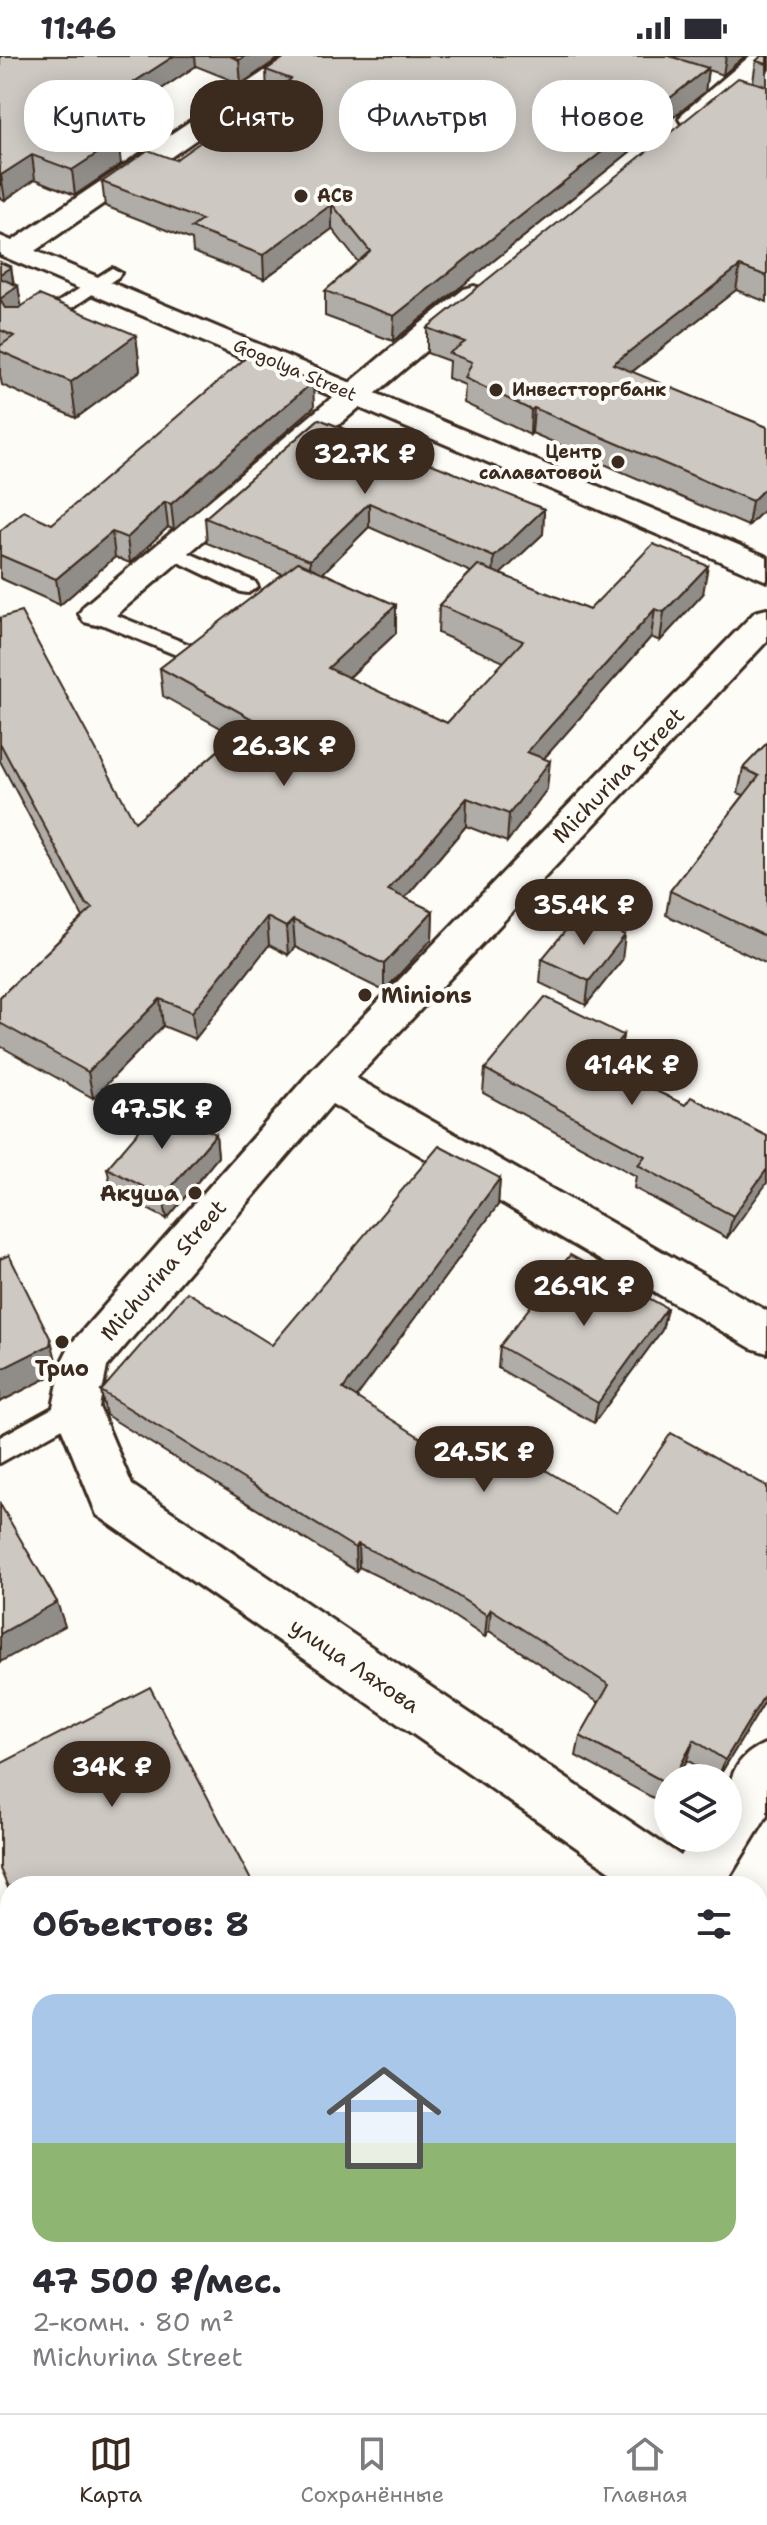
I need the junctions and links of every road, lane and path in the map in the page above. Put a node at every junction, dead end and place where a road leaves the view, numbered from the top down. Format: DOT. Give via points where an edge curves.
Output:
graph roads {
  1 [pos="304,56"];
  2 [pos="766,56"];
  3 [pos="734,83"];
  4 [pos="673,135"];
  5 [pos="12,240"];
  6 [pos="104,279"];
  7 [pos="495,279"];
  8 [pos="17,337"];
  9 [pos="362,386"];
  10 [pos="767,544"];
  11 [pos="173,552"];
  12 [pos="767,570"];
  13 [pos="248,587"];
  14 [pos="96,614"];
  15 [pos="767,620"];
  16 [pos="193,654"];
  17 [pos="327,1081"];
  18 [pos="767,1334"];
  19 [pos="76,1407"];
  20 [pos="0,1451"];
  21 [pos="767,1768"];
  22 [pos="742,1808"];
  23 [pos="714,1852"];
  24 [pos="664,1876"];
  25 [pos="699,1876"];
  1 -- 5 [label="street"];
  2 -- 3 [label="street"];
  3 -- 4 [label="street"];
  5 -- 6 [label="street, Gogolya Street"];
  6 -- 8 [label="lane"];
  6 -- 9 [label="street, Gogolya Street"];
  7 -- 9 [label="street"];
  9 -- 10 [label="street, Gogolya Street"];
  9 -- 11 [label="street"];
  9 -- 12 [label="street, Gogolya Street"];
  11 -- 13 [label="lane"];
  11 -- 14 [label="street"];
  14 -- 16 [label="lane"];
  15 -- 17 [label="street, Michurina Street"];
  17 -- 18 [label="street"];
  17 -- 19 [label="street, Michurina Street" via="86,1359"];
  19 -- 20 [label="lane"];
  19 -- 24 [label="street, улица Ляхова" via="114,1500"];
  21 -- 22 [label="street"];
  23 -- 25 [label="street"];
}
